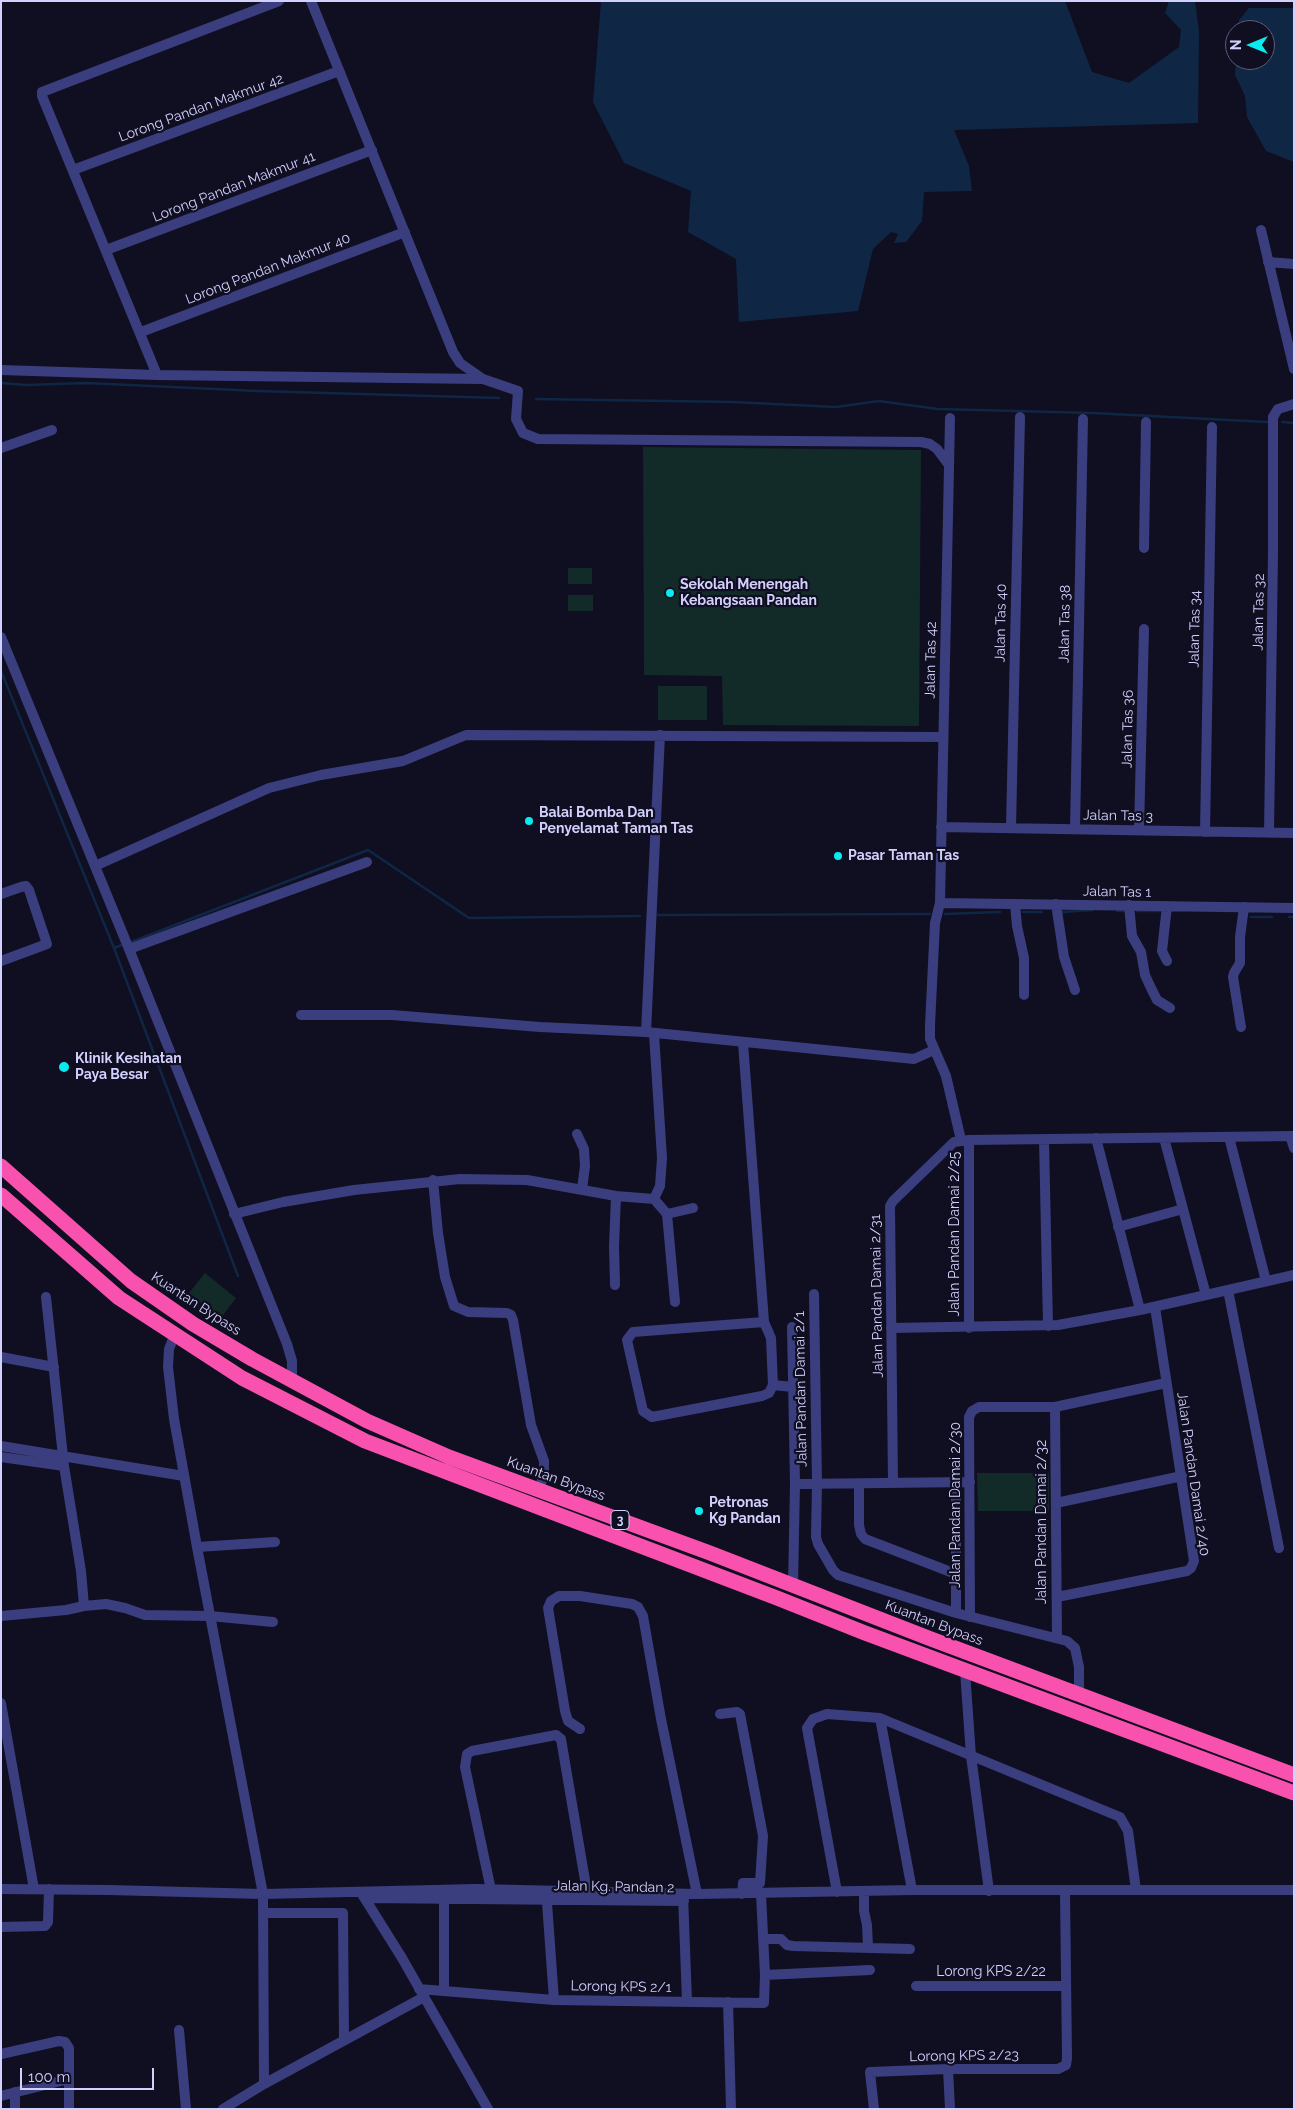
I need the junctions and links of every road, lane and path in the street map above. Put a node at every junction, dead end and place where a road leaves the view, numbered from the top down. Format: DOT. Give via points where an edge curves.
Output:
graph roads {
  1 [pos="278,1"];
  2 [pos="311,1"];
  3 [pos="339,71"];
  4 [pos="372,150"];
  5 [pos="72,170"];
  6 [pos="1261,230"];
  7 [pos="405,232"];
  8 [pos="106,250"];
  9 [pos="1268,262"];
  10 [pos="1294,264"];
  11 [pos="140,332"];
  12 [pos="1294,369"];
  13 [pos="1,370"];
  14 [pos="157,375"];
  15 [pos="483,379"];
  16 [pos="1294,404"];
  17 [pos="1020,417"];
  18 [pos="950,418"];
  19 [pos="1083,419"];
  20 [pos="1146,422"];
  21 [pos="1212,427"];
  22 [pos="52,430"];
  23 [pos="1,448"];
  24 [pos="949,465"];
  25 [pos="1144,548"];
  26 [pos="1144,629"];
  27 [pos="1,637"];
  28 [pos="660,735"];
  29 [pos="943,737"];
  30 [pos="941,827"];
  31 [pos="1011,828"];
  32 [pos="1075,830"];
  33 [pos="1140,830"];
  34 [pos="1205,832"];
  35 [pos="1269,833"];
  36 [pos="1294,833"];
  37 [pos="367,862"];
  38 [pos="95,866"];
  39 [pos="1,894"];
  40 [pos="940,902"];
  41 [pos="1016,904"];
  42 [pos="1056,904"];
  43 [pos="1129,906"];
  44 [pos="1167,906"];
  45 [pos="1244,907"];
  46 [pos="1294,908"];
  47 [pos="129,949"];
  48 [pos="1,961"];
  49 [pos="1167,961"];
  50 [pos="1075,990"];
  51 [pos="1024,995"];
  52 [pos="1170,1008"];
  53 [pos="301,1014"];
  54 [pos="1241,1027"];
  55 [pos="650,1033"];
  56 [pos="743,1042"];
  57 [pos="934,1050"];
  58 [pos="578,1134"];
  59 [pos="1292,1136"];
  60 [pos="1229,1137"];
  61 [pos="1096,1138"];
  62 [pos="1164,1138"];
  63 [pos="1044,1139"];
  64 [pos="965,1140"];
  65 [pos="1294,1148"];
  66 [pos="1,1166"];
  67 [pos="433,1180"];
  68 [pos="582,1189"];
  69 [pos="1,1195"];
  70 [pos="616,1196"];
  71 [pos="654,1199"];
  72 [pos="693,1208"];
  73 [pos="1183,1209"];
  74 [pos="234,1214"];
  75 [pos="667,1214"];
  76 [pos="1118,1227"];
  77 [pos="1294,1275"];
  78 [pos="1266,1281"];
  79 [pos="615,1285"];
  80 [pos="1228,1290"];
  81 [pos="814,1294"];
  82 [pos="1206,1295"];
  83 [pos="46,1297"];
  84 [pos="675,1302"];
  85 [pos="1155,1307"];
  86 [pos="1140,1310"];
  87 [pos="764,1322"];
  88 [pos="1048,1326"];
  89 [pos="792,1327"];
  90 [pos="892,1328"];
  91 [pos="969,1328"];
  92 [pos="175,1334"];
  93 [pos="1,1357"];
  94 [pos="54,1368"];
  95 [pos="292,1381"];
  96 [pos="1166,1383"];
  97 [pos="773,1385"];
  98 [pos="793,1386"];
  99 [pos="1055,1407"];
  100 [pos="1,1446"];
  101 [pos="1,1457"];
  102 [pos="64,1461"];
  103 [pos="184,1476"];
  104 [pos="1182,1476"];
  105 [pos="956,1482"];
  106 [pos="970,1482"];
  107 [pos="893,1483"];
  108 [pos="795,1484"];
  109 [pos="817,1484"];
  110 [pos="859,1484"];
  111 [pos="538,1490"];
  112 [pos="1056,1503"];
  113 [pos="275,1542"];
  114 [pos="197,1547"];
  115 [pos="1279,1548"];
  116 [pos="956,1574"];
  117 [pos="793,1586"];
  118 [pos="1057,1597"];
  119 [pos="84,1606"];
  120 [pos="956,1613"];
  121 [pos="1,1616"];
  122 [pos="210,1616"];
  123 [pos="970,1616"];
  124 [pos="273,1622"];
  125 [pos="1057,1638"];
  126 [pos="965,1671"];
  127 [pos="1080,1694"];
  128 [pos="1,1703"];
  129 [pos="720,1714"];
  130 [pos="880,1718"];
  131 [pos="580,1730"];
  132 [pos="971,1756"];
  133 [pos="1294,1775"];
  134 [pos="1294,1793"];
  135 [pos="1,1889"];
  136 [pos="34,1889"];
  137 [pos="48,1889"];
  138 [pos="491,1890"];
  139 [pos="912,1890"];
  140 [pos="1136,1890"];
  141 [pos="1294,1890"];
  142 [pos="864,1891"];
  143 [pos="989,1891"];
  144 [pos="587,1892"];
  145 [pos="837,1892"];
  146 [pos="1065,1892"];
  147 [pos="263,1894"];
  148 [pos="362,1894"];
  149 [pos="698,1894"];
  150 [pos="742,1894"];
  151 [pos="761,1894"];
  152 [pos="683,1897"];
  153 [pos="444,1898"];
  154 [pos="545,1900"];
  155 [pos="264,1913"];
  156 [pos="1,1927"];
  157 [pos="764,1939"];
  158 [pos="868,1948"];
  159 [pos="910,1949"];
  160 [pos="870,1970"];
  161 [pos="765,1976"];
  162 [pos="916,1986"];
  163 [pos="1066,1986"];
  164 [pos="444,1991"];
  165 [pos="421,1993"];
  166 [pos="554,2000"];
  167 [pos="687,2001"];
  168 [pos="728,2002"];
  169 [pos="179,2030"];
  170 [pos="344,2041"];
  171 [pos="1,2054"];
  172 [pos="948,2069"];
  173 [pos="69,2079"];
  174 [pos="264,2084"];
  175 [pos="15,2092"];
  176 [pos="1,2096"];
  177 [pos="15,2109"];
  178 [pos="69,2109"];
  179 [pos="186,2109"];
  180 [pos="223,2109"];
  181 [pos="488,2109"];
  182 [pos="730,2109"];
  183 [pos="874,2109"];
  184 [pos="950,2109"];
  1 -- 5 [label="street" via="45,89 42,96"];
  2 -- 3 [label="street"];
  3 -- 4 [label="street"];
  3 -- 5 [label="street, Lorong Pandan Makmur 42"];
  4 -- 7 [label="street"];
  4 -- 8 [label="street, Lorong Pandan Makmur 41"];
  5 -- 8 [label="street"];
  6 -- 9 [label="street"];
  7 -- 11 [label="street, Lorong Pandan Makmur 40"];
  7 -- 15 [label="street" via="453,352 460,363"];
  8 -- 11 [label="street"];
  9 -- 10 [label="street"];
  9 -- 12 [label="street"];
  11 -- 14 [label="street"];
  13 -- 14 [label="street"];
  14 -- 15 [label="street"];
  15 -- 24 [label="street" via="518,390 517,424 523,433 538,440 921,442 930,444"];
  16 -- 35 [label="street, Jalan Tas 32" via="1278,409 1273,417"];
  17 -- 31 [label="street, Jalan Tas 40"];
  18 -- 24 [label="street, Jalan Tas 42"];
  19 -- 32 [label="street, Jalan Tas 38"];
  20 -- 25 [label="street"];
  21 -- 34 [label="street, Jalan Tas 34"];
  22 -- 23 [label="street"];
  24 -- 29 [label="street, Jalan Tas 42"];
  26 -- 33 [label="street, Jalan Tas 36"];
  27 -- 38 [label="street"];
  28 -- 29 [label="street"];
  28 -- 38 [label="street" via="459,737 403,761 269,788"];
  28 -- 55 [label="street"];
  29 -- 30 [label="street, Jalan Tas 42"];
  30 -- 31 [label="street, Jalan Tas 3"];
  30 -- 40 [label="street, Jalan Tas 42"];
  31 -- 32 [label="street, Jalan Tas 3"];
  32 -- 33 [label="street, Jalan Tas 3"];
  33 -- 34 [label="street, Jalan Tas 3"];
  34 -- 35 [label="street, Jalan Tas 3"];
  35 -- 36 [label="street, Jalan Tas 3"];
  37 -- 47 [label="street"];
  38 -- 47 [label="street"];
  39 -- 48 [label="street" via="26,886 47,944"];
  40 -- 41 [label="street, Jalan Tas 1"];
  40 -- 57 [label="street, Jalan Tas 42" via="935,923 930,1024"];
  41 -- 42 [label="street, Jalan Tas 1"];
  41 -- 51 [label="street" via="1024,958"];
  42 -- 43 [label="street, Jalan Tas 1"];
  42 -- 50 [label="street" via="1064,957"];
  43 -- 44 [label="street, Jalan Tas 1"];
  43 -- 52 [label="street" via="1132,936 1141,952 1145,974 1157,1000"];
  44 -- 45 [label="street, Jalan Tas 1"];
  44 -- 49 [label="street" via="1162,951"];
  45 -- 46 [label="street, Jalan Tas 1"];
  45 -- 54 [label="street" via="1240,963 1233,977"];
  47 -- 74 [label="street"];
  53 -- 55 [label="street" via="392,1015"];
  55 -- 56 [label="street"];
  55 -- 71 [label="street" via="662,1158 660,1186"];
  56 -- 57 [label="street" via="914,1059"];
  56 -- 87 [label="street"];
  57 -- 64 [label="street, Jalan Pandan Damai 2/25" via="941,1061"];
  58 -- 68 [label="street" via="586,1166"];
  59 -- 60 [label="street"];
  59 -- 65 [label="street"];
  60 -- 62 [label="street"];
  60 -- 78 [label="street"];
  61 -- 62 [label="street"];
  61 -- 63 [label="street"];
  61 -- 76 [label="street"];
  62 -- 73 [label="street"];
  63 -- 64 [label="street"];
  63 -- 88 [label="street"];
  64 -- 90 [label="street, Jalan Pandan Damai 2/31" via="954,1142 890,1206"];
  64 -- 91 [label="street, Jalan Pandan Damai 2/25"];
  66 -- 95 [label="highway, Kuantan Bypass / 3" via="131,1282 193,1324"];
  67 -- 68 [label="street" via="509,1179"];
  67 -- 74 [label="street" via="308,1198"];
  67 -- 111 [label="street" via="445,1277 454,1306 468,1312 507,1314 513,1320 531,1425 544,1461 544,1474"];
  68 -- 70 [label="street"];
  69 -- 92 [label="highway, 3" via="120,1298"];
  70 -- 71 [label="street"];
  70 -- 79 [label="street"];
  71 -- 75 [label="street"];
  72 -- 75 [label="street"];
  73 -- 76 [label="street"];
  73 -- 82 [label="street"];
  74 -- 95 [label="street" via="287,1344 292,1361"];
  75 -- 84 [label="street"];
  76 -- 86 [label="street"];
  77 -- 78 [label="street"];
  78 -- 80 [label="street"];
  80 -- 82 [label="street"];
  80 -- 115 [label="street"];
  81 -- 109 [label="street, Jalan Pandan Damai 2/1"];
  82 -- 85 [label="street"];
  83 -- 94 [label="street"];
  85 -- 86 [label="street"];
  85 -- 96 [label="street, Jalan Pandan Damai 2/40"];
  86 -- 88 [label="street"];
  87 -- 97 [label="street" via="771,1338"];
  87 -- 97 [label="street" via="634,1332 627,1340 643,1411 652,1417 762,1396"];
  88 -- 91 [label="street"];
  89 -- 98 [label="street"];
  90 -- 91 [label="street"];
  90 -- 107 [label="street, Jalan Pandan Damai 2/31"];
  92 -- 103 [label="street" via="169,1350 168,1368"];
  92 -- 126 [label="highway, 3" via="242,1378 365,1441"];
  93 -- 94 [label="street"];
  94 -- 102 [label="street"];
  95 -- 111 [label="highway, Kuantan Bypass / 3" via="366,1422"];
  96 -- 99 [label="street, Jalan Pandan Damai 2/30"];
  96 -- 104 [label="street, Jalan Pandan Damai 2/40"];
  97 -- 98 [label="street"];
  98 -- 108 [label="street"];
  99 -- 106 [label="street, Jalan Pandan Damai 2/30" via="979,1407 972,1411 969,1417"];
  99 -- 112 [label="street, Jalan Pandan Damai 2/32"];
  100 -- 102 [label="street"];
  101 -- 102 [label="street"];
  102 -- 103 [label="street"];
  102 -- 119 [label="street"];
  103 -- 114 [label="street"];
  104 -- 112 [label="street"];
  104 -- 118 [label="street, Jalan Pandan Damai 2/40" via="1194,1561 1191,1568"];
  105 -- 106 [label="street"];
  105 -- 107 [label="street"];
  105 -- 116 [label="street"];
  106 -- 123 [label="street, Jalan Pandan Damai 2/30"];
  107 -- 110 [label="street"];
  108 -- 109 [label="street"];
  108 -- 117 [label="street"];
  109 -- 110 [label="street"];
  109 -- 120 [label="street, Jalan Pandan Damai 2/1" via="816,1536 838,1575"];
  110 -- 116 [label="street" via="859,1525 865,1539"];
  111 -- 117 [label="highway, Kuantan Bypass / 3"];
  112 -- 118 [label="street, Jalan Pandan Damai 2/32"];
  113 -- 114 [label="street"];
  114 -- 122 [label="street"];
  116 -- 120 [label="street"];
  117 -- 127 [label="highway, Kuantan Bypass / 3"];
  118 -- 125 [label="street, Jalan Pandan Damai 2/32"];
  119 -- 121 [label="street"];
  119 -- 122 [label="street" via="112,1605 151,1615"];
  120 -- 123 [label="street, Jalan Pandan Damai 2/1"];
  122 -- 124 [label="street"];
  122 -- 147 [label="street"];
  123 -- 125 [label="street, Jalan Pandan Damai 2/1"];
  125 -- 127 [label="street" via="1075,1648"];
  126 -- 132 [label="street"];
  126 -- 134 [label="highway, 3"];
  127 -- 133 [label="highway, Kuantan Bypass / 3"];
  128 -- 136 [label="street"];
  129 -- 150 [label="street" via="740,1714 763,1836 760,1884 743,1883"];
  130 -- 132 [label="street"];
  130 -- 139 [label="street"];
  130 -- 145 [label="street" via="827,1714 813,1719 807,1728"];
  131 -- 149 [label="street" via="568,1721 565,1711 548,1608 551,1601 559,1596 632,1604 643,1616"];
  132 -- 140 [label="street" via="1120,1817 1128,1831"];
  132 -- 143 [label="street"];
  135 -- 136 [label="street"];
  136 -- 137 [label="street"];
  137 -- 147 [label="street"];
  137 -- 156 [label="street" via="48,1922 45,1926"];
  138 -- 144 [label="street"];
  138 -- 144 [label="street" via="465,1766 467,1754 556,1735 561,1739"];
  138 -- 148 [label="street"];
  139 -- 142 [label="street"];
  139 -- 143 [label="street"];
  140 -- 141 [label="street"];
  140 -- 146 [label="street"];
  142 -- 145 [label="street"];
  142 -- 158 [label="street"];
  143 -- 146 [label="street"];
  144 -- 152 [label="street"];
  145 -- 151 [label="street"];
  146 -- 163 [label="street"];
  147 -- 148 [label="street"];
  147 -- 155 [label="street"];
  148 -- 153 [label="street, Jalan Kg. Pandan 2"];
  148 -- 165 [label="street"];
  149 -- 150 [label="street"];
  149 -- 152 [label="street"];
  150 -- 151 [label="street"];
  151 -- 157 [label="street"];
  152 -- 154 [label="street, Jalan Kg. Pandan 2"];
  152 -- 167 [label="street"];
  153 -- 154 [label="street, Jalan Kg. Pandan 2"];
  153 -- 164 [label="street"];
  154 -- 166 [label="street"];
  155 -- 170 [label="street" via="343,1913"];
  155 -- 174 [label="street"];
  157 -- 158 [label="street" via="781,1939 793,1946"];
  157 -- 161 [label="street"];
  158 -- 159 [label="street"];
  160 -- 161 [label="street"];
  161 -- 168 [label="street, Lorong KPS 2/1" via="764,2002"];
  162 -- 163 [label="street, Lorong KPS 2/22"];
  163 -- 172 [label="street, Lorong KPS 2/23" via="1066,2066 1058,2069"];
  164 -- 165 [label="street, Lorong KPS 2/1"];
  164 -- 166 [label="street, Lorong KPS 2/1"];
  165 -- 170 [label="street"];
  165 -- 181 [label="street"];
  166 -- 167 [label="street, Lorong KPS 2/1"];
  167 -- 168 [label="street, Lorong KPS 2/1"];
  168 -- 182 [label="street"];
  169 -- 179 [label="street"];
  170 -- 174 [label="street"];
  171 -- 173 [label="street" via="65,2042 69,2048"];
  172 -- 183 [label="street, Lorong KPS 2/23" via="870,2072"];
  172 -- 184 [label="street"];
  173 -- 175 [label="street"];
  173 -- 178 [label="street"];
  174 -- 180 [label="street"];
  175 -- 176 [label="street"];
  175 -- 177 [label="street"];
}
